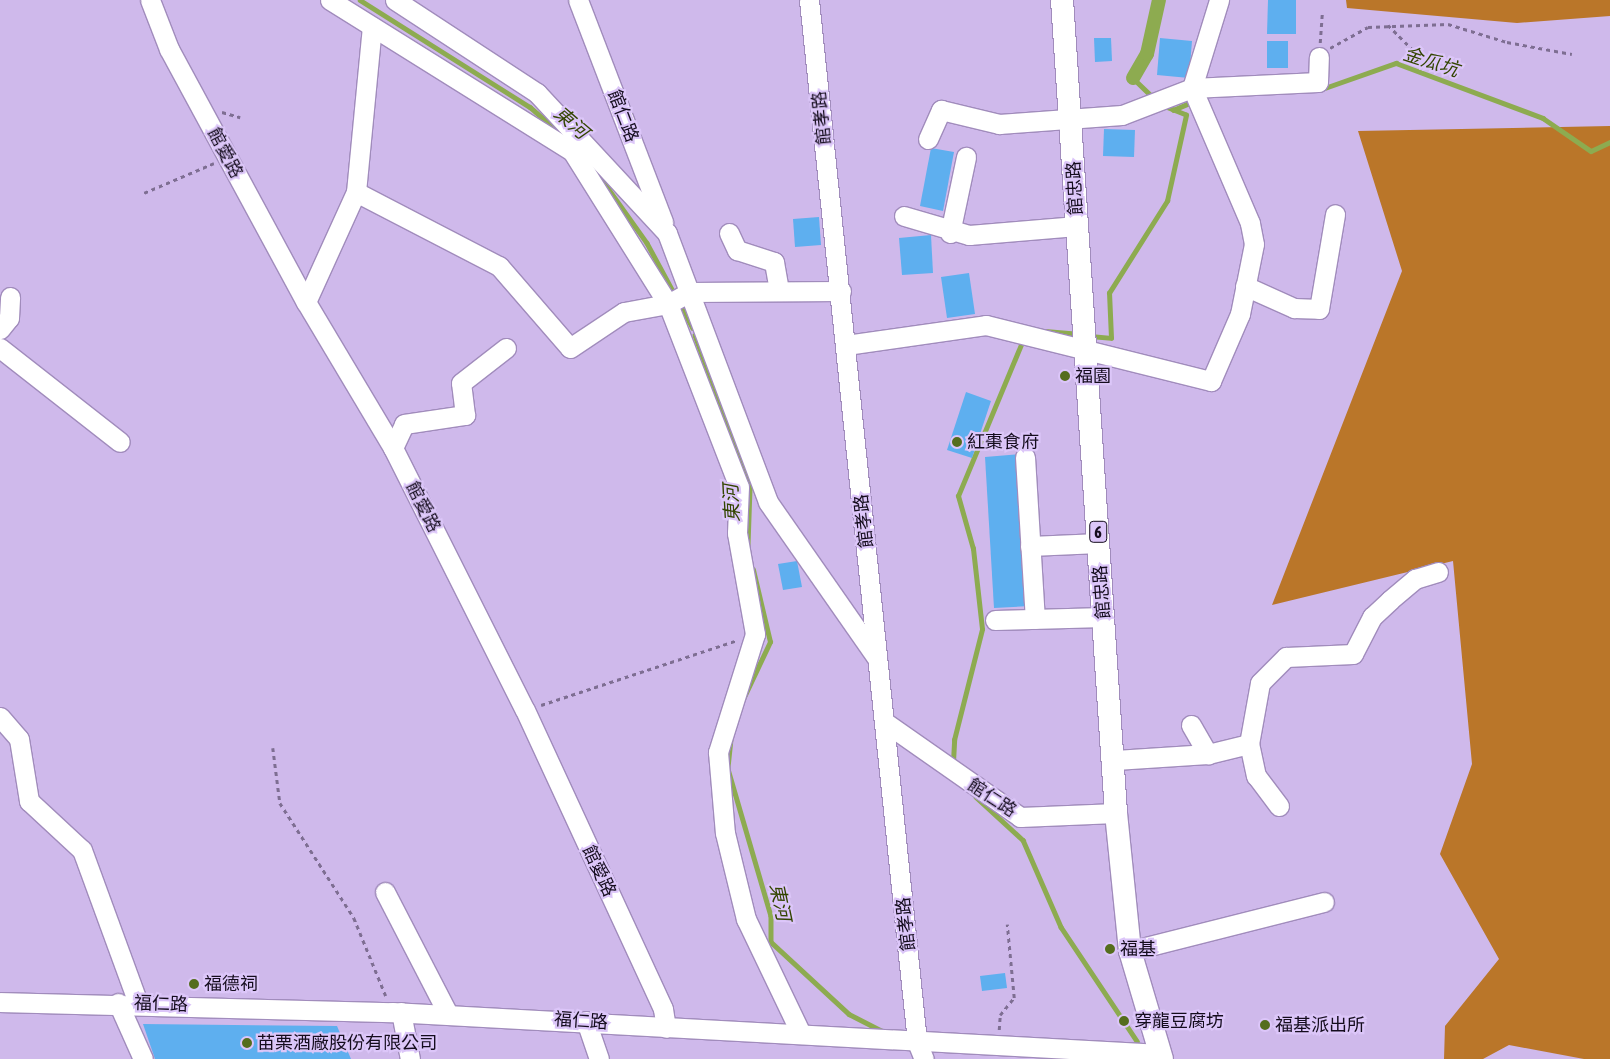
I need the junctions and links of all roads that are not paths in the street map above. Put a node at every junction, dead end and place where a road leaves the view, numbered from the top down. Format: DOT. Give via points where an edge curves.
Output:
graph roads {
  1 [pos="150,0"];
  2 [pos="330,0"];
  3 [pos="395,0"];
  4 [pos="578,0"];
  5 [pos="809,0"];
  6 [pos="1062,0"];
  7 [pos="1219,0"];
  8 [pos="372,27"];
  9 [pos="1319,57"];
  10 [pos="1192,88"];
  11 [pos="1070,116"];
  12 [pos="928,140"];
  13 [pos="966,156"];
  14 [pos="356,192"];
  15 [pos="1335,214"];
  16 [pos="904,216"];
  17 [pos="1077,226"];
  18 [pos="667,233"];
  19 [pos="728,233"];
  20 [pos="950,233"];
  21 [pos="1245,286"];
  22 [pos="779,291"];
  23 [pos="841,291"];
  24 [pos="690,292"];
  25 [pos="10,297"];
  26 [pos="306,302"];
  27 [pos="668,304"];
  28 [pos="0,329"];
  29 [pos="846,345"];
  30 [pos="1085,347"];
  31 [pos="0,348"];
  32 [pos="506,348"];
  33 [pos="120,442"];
  34 [pos="394,448"];
  35 [pos="1024,457"];
  36 [pos="1099,543"];
  37 [pos="1030,546"];
  38 [pos="1438,572"];
  39 [pos="1104,617"];
  40 [pos="1035,619"];
  41 [pos="995,620"];
  42 [pos="878,659"];
  43 [pos="0,717"];
  44 [pos="886,723"];
  45 [pos="1191,725"];
  46 [pos="1249,744"];
  47 [pos="1208,754"];
  48 [pos="1115,760"];
  49 [pos="1278,806"];
  50 [pos="1116,813"];
  51 [pos="385,892"];
  52 [pos="1324,902"];
  53 [pos="1130,951"];
  54 [pos="0,1002"];
  55 [pos="118,1002"];
  56 [pos="138,1003"];
  57 [pos="396,1012"];
  58 [pos="448,1014"];
  59 [pos="586,1021"];
  60 [pos="666,1028"];
  61 [pos="801,1034"];
  62 [pos="880,1050"];
  63 [pos="921,1051"];
  64 [pos="1161,1056"];
  65 [pos="143,1059"];
  66 [pos="410,1059"];
  67 [pos="599,1059"];
  1 -- 26 [label="street, 館愛路" via="169,49"];
  2 -- 8 [label="street"];
  3 -- 18 [label="street" via="537,93"];
  4 -- 18 [label="street, 館仁路"];
  5 -- 23 [label="street, 館孝路"];
  6 -- 11 [label="main road, 館忠路 / 6"];
  7 -- 10 [label="street"];
  8 -- 14 [label="street"];
  8 -- 27 [label="street" via="572,151"];
  9 -- 10 [label="street" via="1318,82"];
  10 -- 11 [label="street" via="1122,115"];
  10 -- 21 [label="street" via="1250,223 1254,244"];
  11 -- 12 [label="street" via="999,124 941,110"];
  11 -- 17 [label="main road, 館忠路 / 6"];
  13 -- 20 [label="street"];
  14 -- 26 [label="street"];
  14 -- 27 [label="street" via="499,266 570,348 624,312"];
  15 -- 21 [label="street" via="1319,309 1294,308"];
  16 -- 20 [label="street"];
  17 -- 20 [label="street"];
  17 -- 30 [label="main road, 館忠路 / 6"];
  18 -- 24 [label="street, 館仁路"];
  19 -- 22 [label="street" via="737,250 774,262"];
  21 -- 30 [label="street" via="1240,314 1211,381"];
  22 -- 23 [label="street"];
  22 -- 24 [label="street"];
  23 -- 29 [label="street, 館孝路"];
  24 -- 27 [label="street"];
  24 -- 42 [label="street, 館仁路" via="768,502"];
  25 -- 28 [label="street" via="9,318"];
  26 -- 34 [label="street, 館愛路"];
  27 -- 61 [label="street" via="739,486 737,533 755,634 718,752 725,833 746,919"];
  29 -- 30 [label="street" via="986,325 1062,348"];
  29 -- 42 [label="street, 館孝路"];
  30 -- 36 [label="main road, 館忠路 / 6"];
  31 -- 33 [label="street"];
  32 -- 34 [label="street" via="461,383 465,415 404,424"];
  34 -- 60 [label="street, 館愛路" via="525,710 663,1009"];
  35 -- 37 [label="street"];
  36 -- 37 [label="street"];
  36 -- 39 [label="main road, 館忠路 / 6"];
  37 -- 40 [label="street"];
  38 -- 46 [label="street" via="1415,579 1372,617 1353,654 1286,657 1260,683"];
  39 -- 40 [label="street"];
  39 -- 48 [label="main road, 館忠路 / 6"];
  40 -- 41 [label="street"];
  42 -- 44 [label="street, 館孝路"];
  43 -- 56 [label="street" via="19,739 29,801 82,850"];
  44 -- 50 [label="street, 館仁路" via="1020,817"];
  44 -- 63 [label="street, 館孝路"];
  45 -- 47 [label="street"];
  46 -- 47 [label="street"];
  46 -- 49 [label="street" via="1256,776"];
  47 -- 48 [label="street"];
  48 -- 50 [label="main road, 館忠路 / 6"];
  50 -- 53 [label="main road, 館忠路 / 6"];
  51 -- 58 [label="street"];
  52 -- 53 [label="street"];
  53 -- 64 [label="main road, 館忠路 / 6"];
  54 -- 55 [label="street, 福仁路"];
  55 -- 56 [label="street, 福仁路"];
  55 -- 65 [label="street"];
  56 -- 57 [label="street, 福仁路"];
  57 -- 58 [label="street, 福仁路"];
  57 -- 66 [label="street"];
  58 -- 59 [label="street, 福仁路"];
  59 -- 60 [label="street, 福仁路"];
  59 -- 67 [label="street"];
  60 -- 61 [label="street, 福仁路"];
  61 -- 62 [label="street, 福仁路"];
  62 -- 63 [label="street, 福仁路"];
  63 -- 64 [label="street, 福仁路" via="998,1047"];
}
